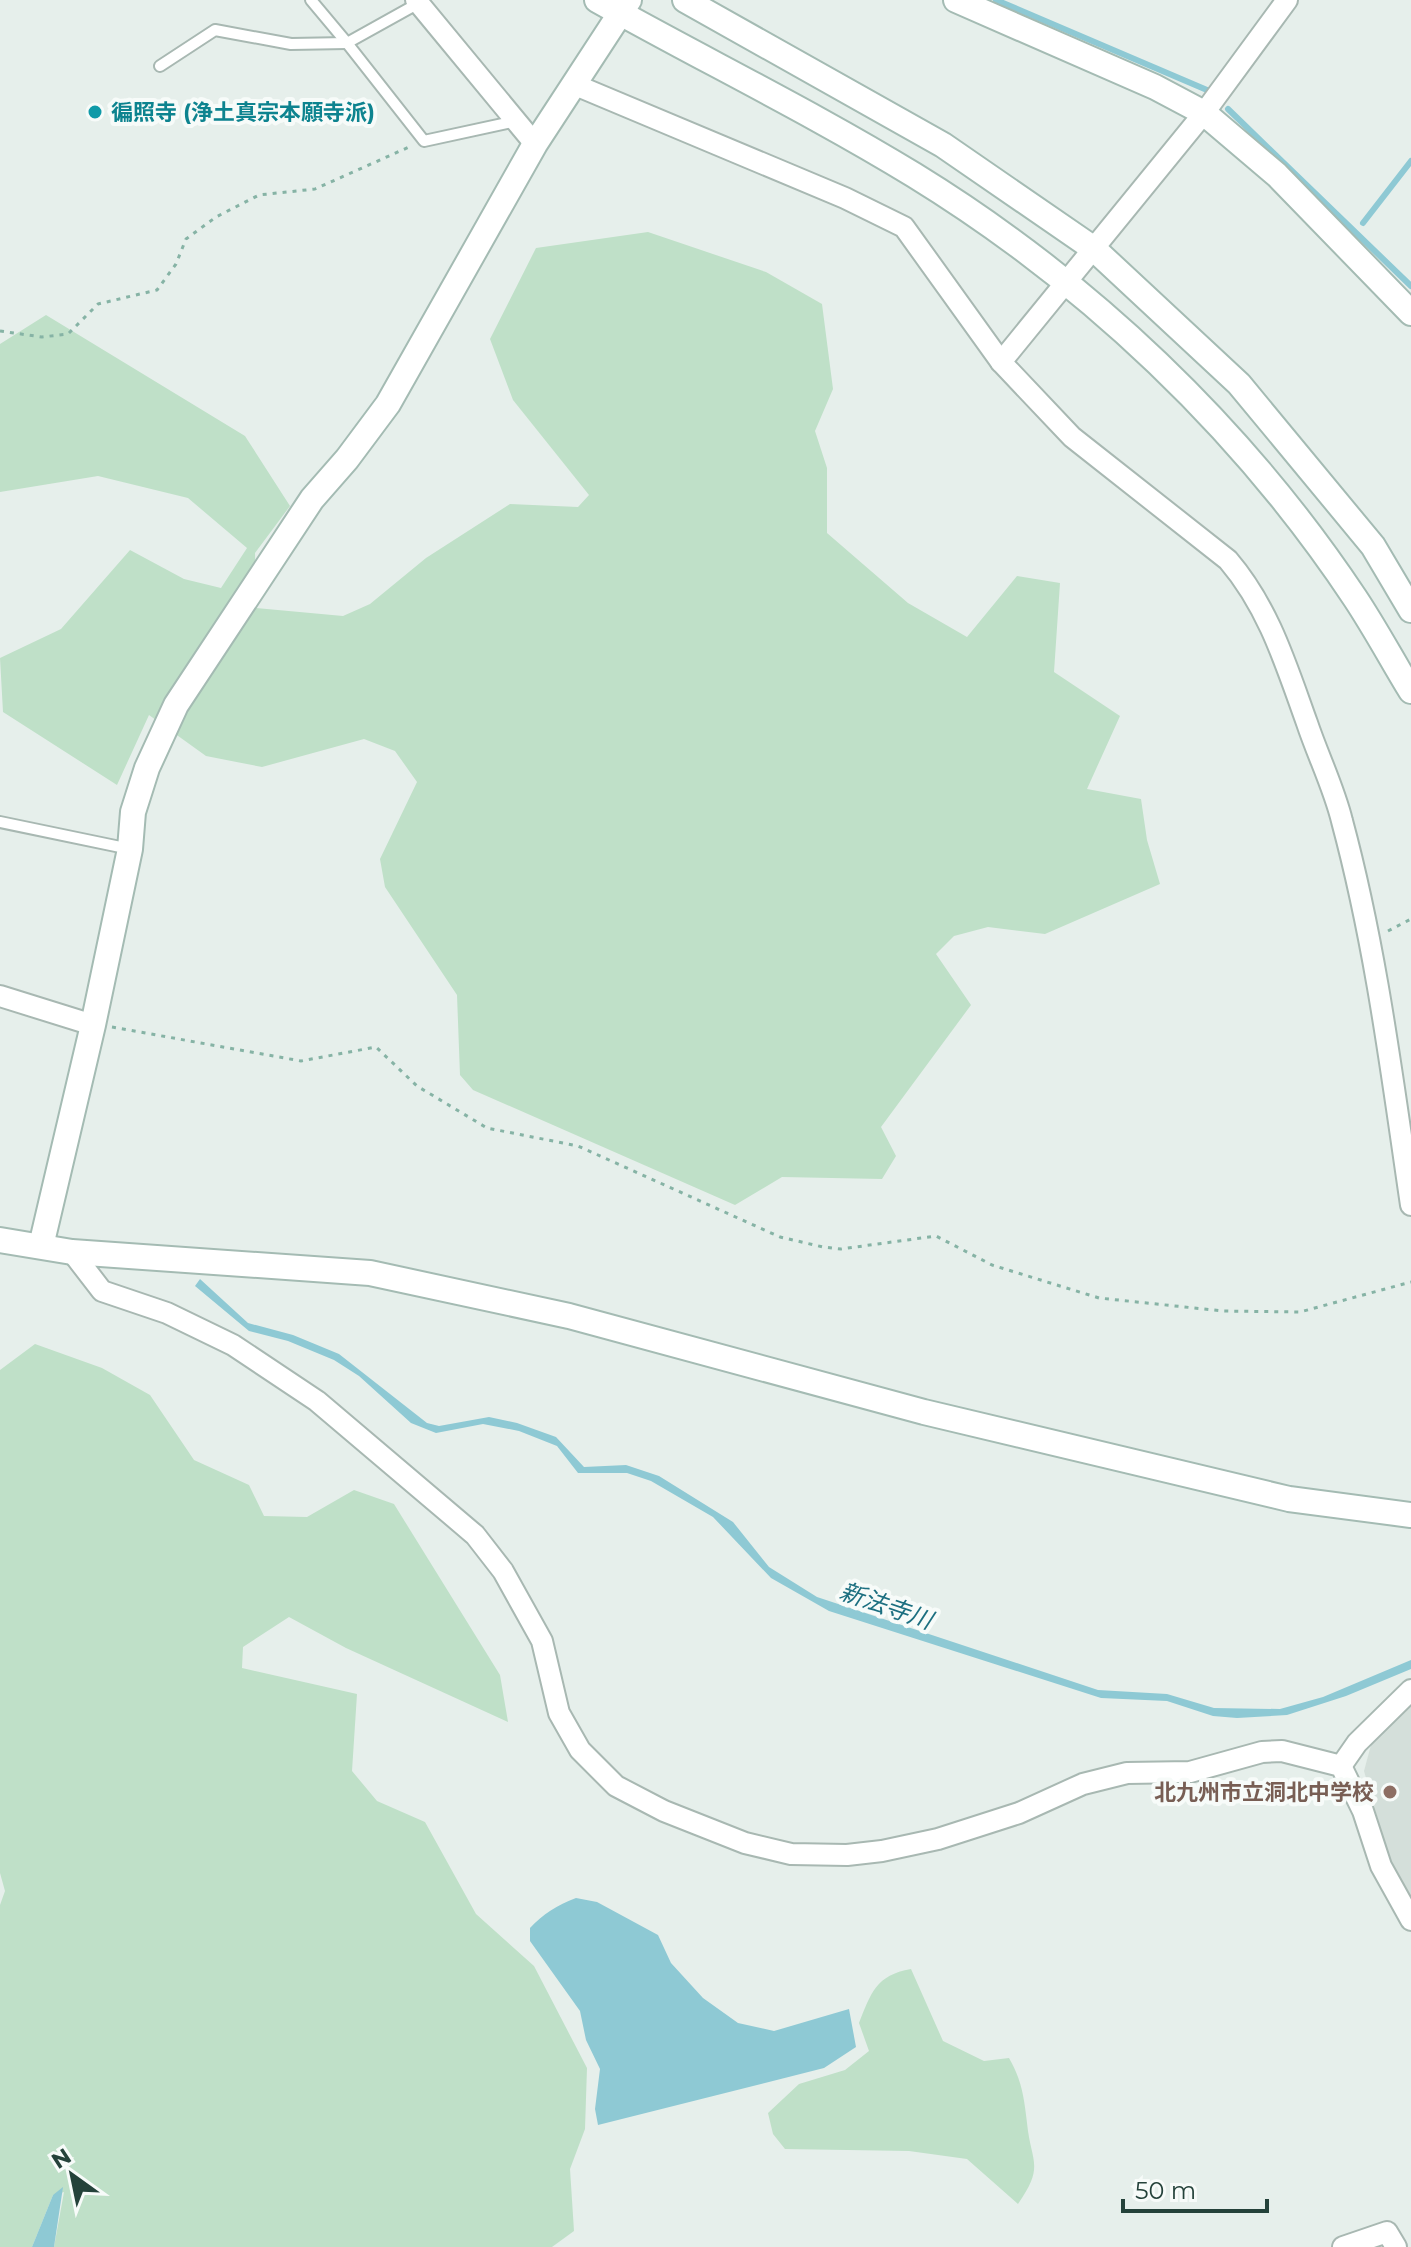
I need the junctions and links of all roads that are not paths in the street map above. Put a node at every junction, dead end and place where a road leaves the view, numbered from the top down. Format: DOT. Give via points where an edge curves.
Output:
graph roads {
  1 [pos="311,0"];
  2 [pos="597,0"];
  3 [pos="685,0"];
  4 [pos="956,0"];
  5 [pos="1287,0"];
  6 [pos="418,2"];
  7 [pos="625,6"];
  8 [pos="347,43"];
  9 [pos="160,66"];
  10 [pos="573,84"];
  11 [pos="1204,113"];
  12 [pos="516,121"];
  13 [pos="535,144"];
  14 [pos="1094,249"];
  15 [pos="1067,283"];
  16 [pos="1411,313"];
  17 [pos="1001,362"];
  18 [pos="1411,610"];
  19 [pos="1411,691"];
  20 [pos="0,822"];
  21 [pos="130,849"];
  22 [pos="0,996"];
  23 [pos="93,1025"];
  24 [pos="1411,1205"];
  25 [pos="0,1240"];
  26 [pos="41,1246"];
  27 [pos="72,1252"];
  28 [pos="1411,1515"];
  29 [pos="1411,1690"];
  30 [pos="1341,1766"];
  31 [pos="1411,1920"];
  32 [pos="1343,2247"];
  33 [pos="1396,2247"];
  1 -- 8 [label="lane"];
  2 -- 7 [label="street"];
  3 -- 14 [label="street" via="943,145"];
  4 -- 11 [label="street"];
  5 -- 11 [label="street"];
  6 -- 8 [label="lane"];
  6 -- 12 [label="street"];
  7 -- 10 [label="street"];
  7 -- 15 [label="street" via="914,175"];
  8 -- 9 [label="lane" via="291,44 215,30"];
  8 -- 12 [label="lane" via="424,141"];
  10 -- 13 [label="street"];
  10 -- 17 [label="street" via="904,227"];
  11 -- 14 [label="street"];
  11 -- 16 [label="street" via="1277,175"];
  12 -- 13 [label="street"];
  13 -- 21 [label="street" via="388,404 312,499 176,705 147,768 133,812"];
  14 -- 15 [label="street"];
  14 -- 18 [label="street" via="1239,384 1309,463 1373,546"];
  15 -- 17 [label="street"];
  15 -- 19 [label="street" via="1187,390 1260,472 1355,597"];
  17 -- 24 [label="street" via="1072,437 1228,560 1261,606 1292,674 1341,817 1371,940"];
  20 -- 21 [label="lane"];
  21 -- 23 [label="street"];
  22 -- 23 [label="street"];
  23 -- 26 [label="street"];
  25 -- 26 [label="street"];
  26 -- 27 [label="street"];
  27 -- 28 [label="street" via="370,1273 569,1316 924,1412 1289,1499"];
  27 -- 30 [label="street" via="102,1291 167,1313 233,1345 317,1401 475,1535 503,1571 542,1641 559,1713 580,1750 616,1786 678,1816 791,1854 847,1855 938,1839 1019,1813 1083,1784 1127,1773 1190,1772 1282,1751"];
  29 -- 30 [label="street"];
  30 -- 31 [label="street" via="1381,1866"];
  32 -- 33 [label="street" via="1387,2232"];
}
